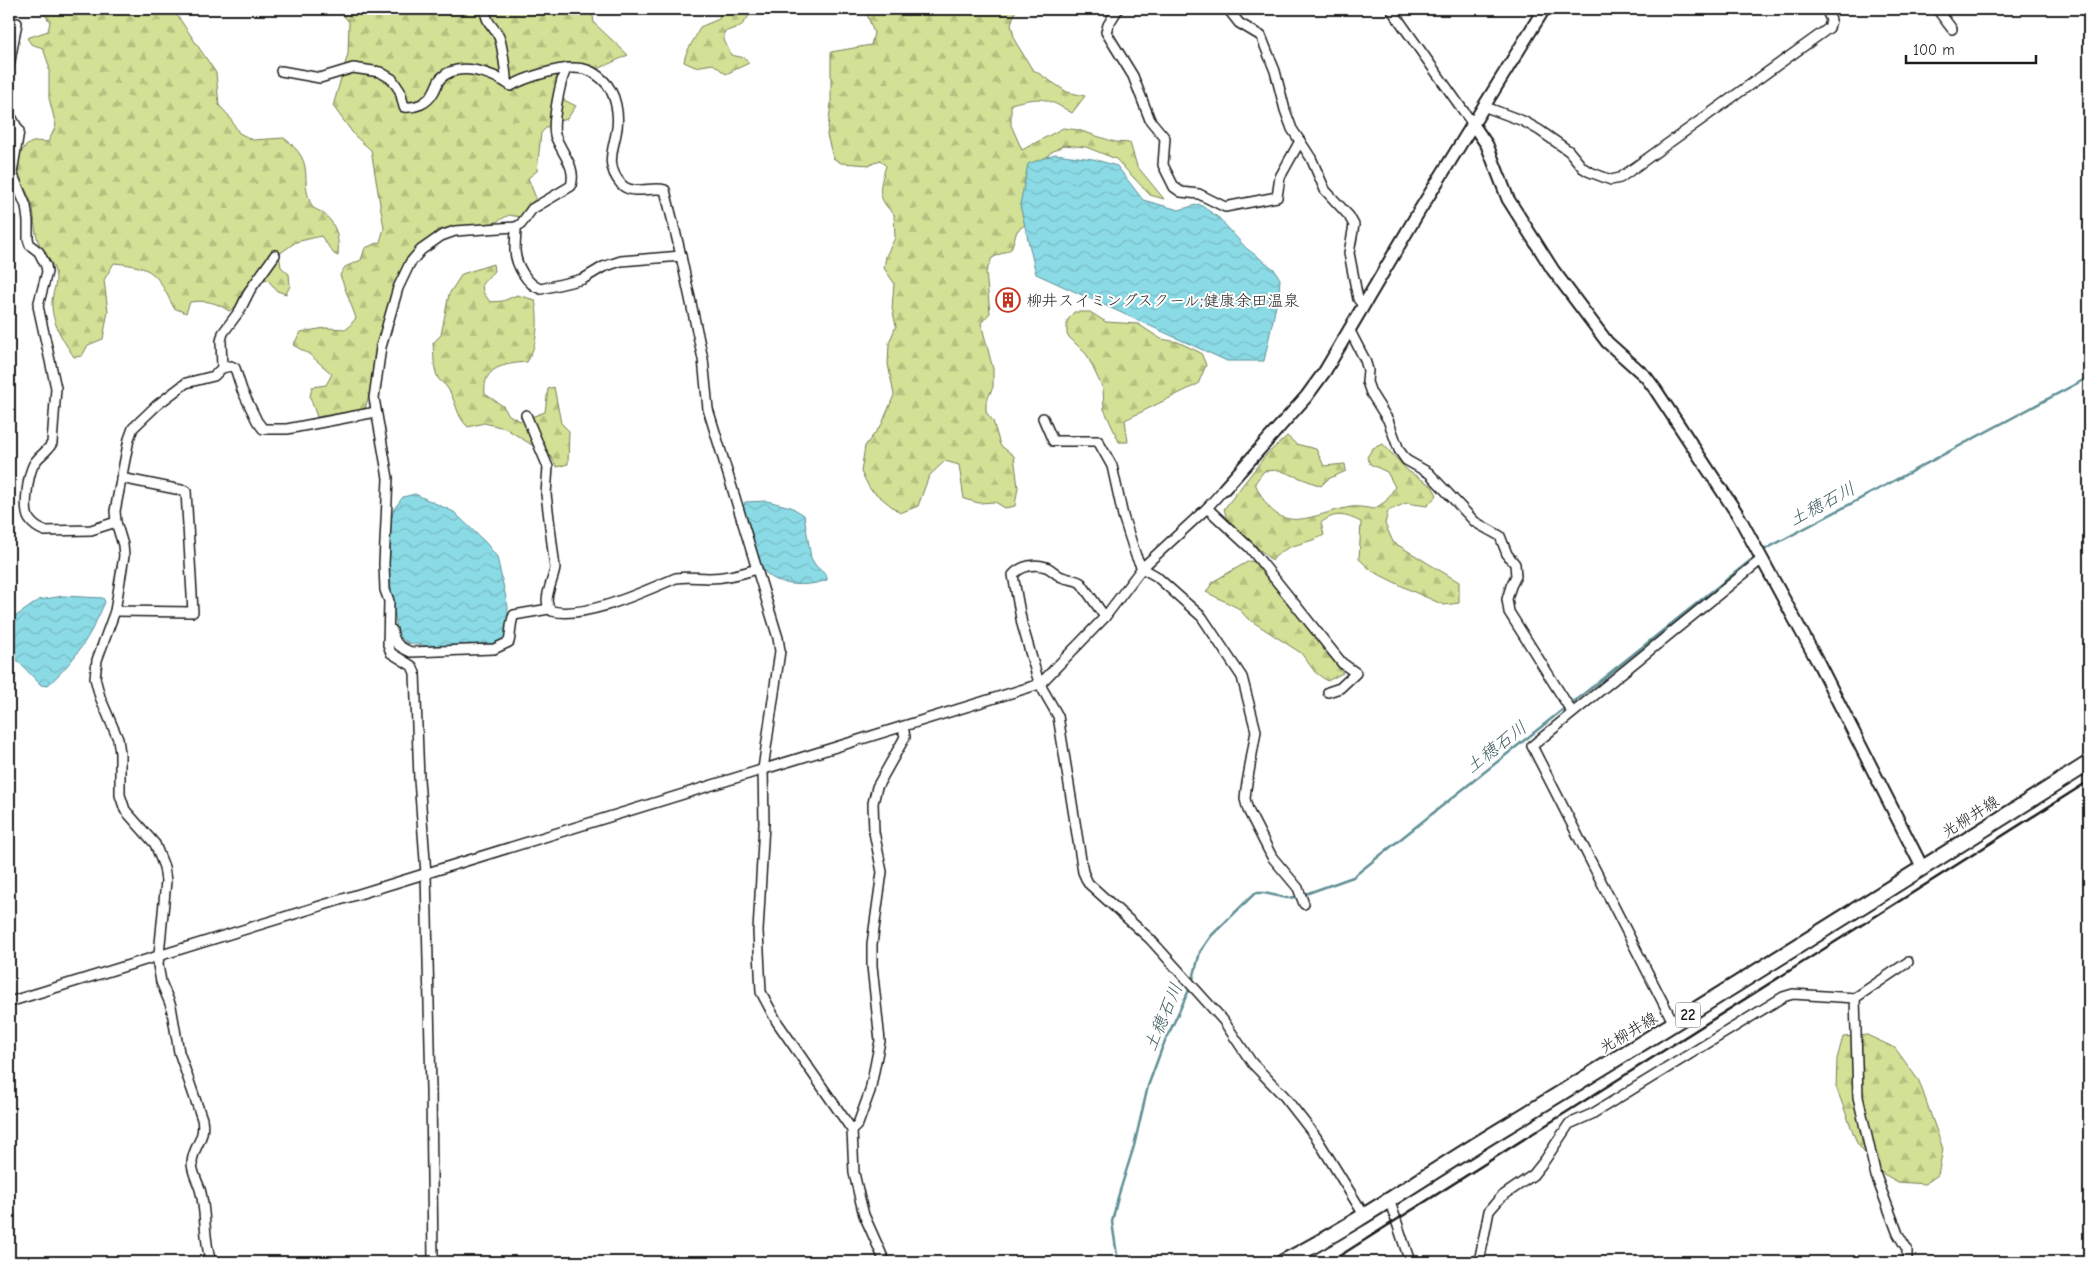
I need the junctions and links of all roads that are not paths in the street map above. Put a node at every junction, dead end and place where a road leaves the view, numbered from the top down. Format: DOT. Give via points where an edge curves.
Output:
graph roads {
  1 [pos="486,9"];
  2 [pos="1118,9"];
  3 [pos="1228,9"];
  4 [pos="1391,9"];
  5 [pos="1544,9"];
  6 [pos="1826,9"];
  7 [pos="1937,9"];
  8 [pos="17,23"];
  9 [pos="1952,29"];
  10 [pos="9,66"];
  11 [pos="567,68"];
  12 [pos="281,71"];
  13 [pos="506,82"];
  14 [pos="1483,106"];
  15 [pos="9,114"];
  16 [pos="1472,123"];
  17 [pos="1300,141"];
  18 [pos="516,227"];
  19 [pos="275,255"];
  20 [pos="681,256"];
  21 [pos="1364,305"];
  22 [pos="1350,331"];
  23 [pos="222,368"];
  24 [pos="376,412"];
  25 [pos="526,415"];
  26 [pos="1043,418"];
  27 [pos="121,478"];
  28 [pos="1224,489"];
  29 [pos="1207,508"];
  30 [pos="116,522"];
  31 [pos="1762,559"];
  32 [pos="1142,568"];
  33 [pos="757,569"];
  34 [pos="549,608"];
  35 [pos="115,611"];
  36 [pos="1104,617"];
  37 [pos="388,627"];
  38 [pos="1040,684"];
  39 [pos="1328,692"];
  40 [pos="1569,708"];
  41 [pos="903,727"];
  42 [pos="2089,763"];
  43 [pos="763,769"];
  44 [pos="1922,867"];
  45 [pos="426,874"];
  46 [pos="1302,900"];
  47 [pos="159,956"];
  48 [pos="1908,962"];
  49 [pos="1855,998"];
  50 [pos="9,1002"];
  51 [pos="1674,1024"];
  52 [pos="852,1130"];
  53 [pos="1389,1199"];
  54 [pos="1364,1215"];
  55 [pos="211,1262"];
  56 [pos="432,1262"];
  57 [pos="885,1262"];
  58 [pos="1283,1262"];
  59 [pos="1410,1262"];
  60 [pos="1479,1262"];
  61 [pos="1907,1262"];
  1 -- 13 [label="street" via="489,23 500,39"];
  2 -- 17 [label="street" via="1106,32 1133,76 1150,120 1165,138 1162,165 1174,188 1199,194 1225,207 1247,201 1270,200 1277,197 1280,177"];
  3 -- 17 [label="street" via="1239,23 1261,36 1275,70 1292,129"];
  4 -- 16 [label="street"];
  5 -- 14 [label="street"];
  6 -- 14 [label="street" via="1829,28 1620,178 1610,180 1590,172 1569,151 1540,130"];
  7 -- 9 [label="street"];
  8 -- 10 [label="street"];
  11 -- 13 [label="street" via="548,71 511,86"];
  11 -- 18 [label="street" via="559,89 554,133 570,165 573,181 567,190 532,209"];
  11 -- 20 [label="street" via="593,71 608,85 617,121 611,164 615,174 629,189 665,190"];
  12 -- 13 [label="street" via="320,78 353,68 380,72 392,79 400,91 404,108 423,104 433,94 438,81 449,72 472,70"];
  14 -- 16 [label="street"];
  15 -- 30 [label="street" via="19,131 12,173 26,206 28,239 46,266 39,312 56,388 52,443 31,471 27,512 38,529 45,531 91,530"];
  16 -- 21 [label="street"];
  16 -- 31 [label="street" via="1487,145 1508,199 1532,239 1607,342 1655,389 1738,515"];
  17 -- 21 [label="street" via="1312,158 1325,190 1354,225 1349,253 1358,299"];
  18 -- 20 [label="street" via="517,260 525,276 542,289 583,279 621,261"];
  18 -- 24 [label="street" via="455,231 432,241 410,263 398,288 382,347 374,398"];
  19 -- 23 [label="street" via="223,333"];
  20 -- 33 [label="street" via="705,371 708,409"];
  21 -- 22 [label="street"];
  22 -- 28 [label="street" via="1306,397"];
  22 -- 40 [label="street" via="1365,360 1371,393 1388,420 1406,460 1429,473 1475,522 1500,536 1515,564 1516,576 1507,599 1509,612"];
  23 -- 24 [label="street" via="235,368 242,390 263,429 287,429"];
  23 -- 27 [label="street" via="214,376 176,389 133,428"];
  24 -- 37 [label="street" via="388,478 384,531"];
  25 -- 34 [label="street" via="548,467 546,494 555,568 548,594"];
  26 -- 32 [label="street" via="1053,441 1098,441 1112,466 1124,516"];
  27 -- 30 [label="street"];
  27 -- 35 [label="street" via="186,491 193,612"];
  28 -- 29 [label="street"];
  29 -- 32 [label="street"];
  29 -- 39 [label="street" via="1250,548 1342,663 1356,673 1340,688"];
  30 -- 35 [label="street" via="124,556"];
  31 -- 40 [label="street"];
  31 -- 44 [label="street" via="1856,734"];
  32 -- 36 [label="street"];
  32 -- 46 [label="street" via="1191,605 1242,676 1256,731 1245,799 1272,857 1296,884"];
  33 -- 34 [label="street" via="719,578 676,578 604,606 578,611 559,613"];
  33 -- 43 [label="street" via="780,651"];
  34 -- 37 [label="street" via="514,615 509,642 494,650 411,652 399,647"];
  35 -- 47 [label="street" via="97,660 95,678 118,739 120,795 125,810 156,844 164,867 166,881"];
  36 -- 38 [label="street"];
  36 -- 38 [label="street" via="1076,580 1041,566 1018,569 1013,580"];
  37 -- 45 [label="street" via="391,653 412,666 415,673"];
  38 -- 41 [label="street"];
  38 -- 54 [label="street" via="1058,716 1080,862 1088,883 1150,939 1223,1020 1252,1063 1284,1096 1316,1137"];
  40 -- 51 [label="street" via="1532,746"];
  41 -- 43 [label="street"];
  41 -- 52 [label="street" via="905,737 876,787 873,803 874,832 882,872 872,944 880,1041 870,1091 858,1124"];
  42 -- 44 [label="main road, 光柳井線 / 22"];
  43 -- 45 [label="street"];
  43 -- 52 [label="street" via="764,824 758,930 761,992 777,1022"];
  44 -- 51 [label="main road, 光柳井線 / 22"];
  45 -- 47 [label="street"];
  45 -- 56 [label="street"];
  47 -- 50 [label="street"];
  47 -- 55 [label="street" via="161,982 170,1006 179,1052 203,1124 192,1169 203,1206"];
  48 -- 49 [label="street"];
  49 -- 60 [label="street" via="1793,994 1783,997 1592,1114 1569,1124 1533,1175 1501,1197 1489,1211"];
  49 -- 61 [label="street" via="1860,1112 1876,1176 1907,1249"];
  51 -- 53 [label="main road, 光柳井線 / 22"];
  52 -- 57 [label="street" via="854,1173 860,1199"];
  53 -- 54 [label="main road, 光柳井線 / 22"];
  53 -- 59 [label="street"];
  54 -- 58 [label="main road, 光柳井線 / 22"];
}
